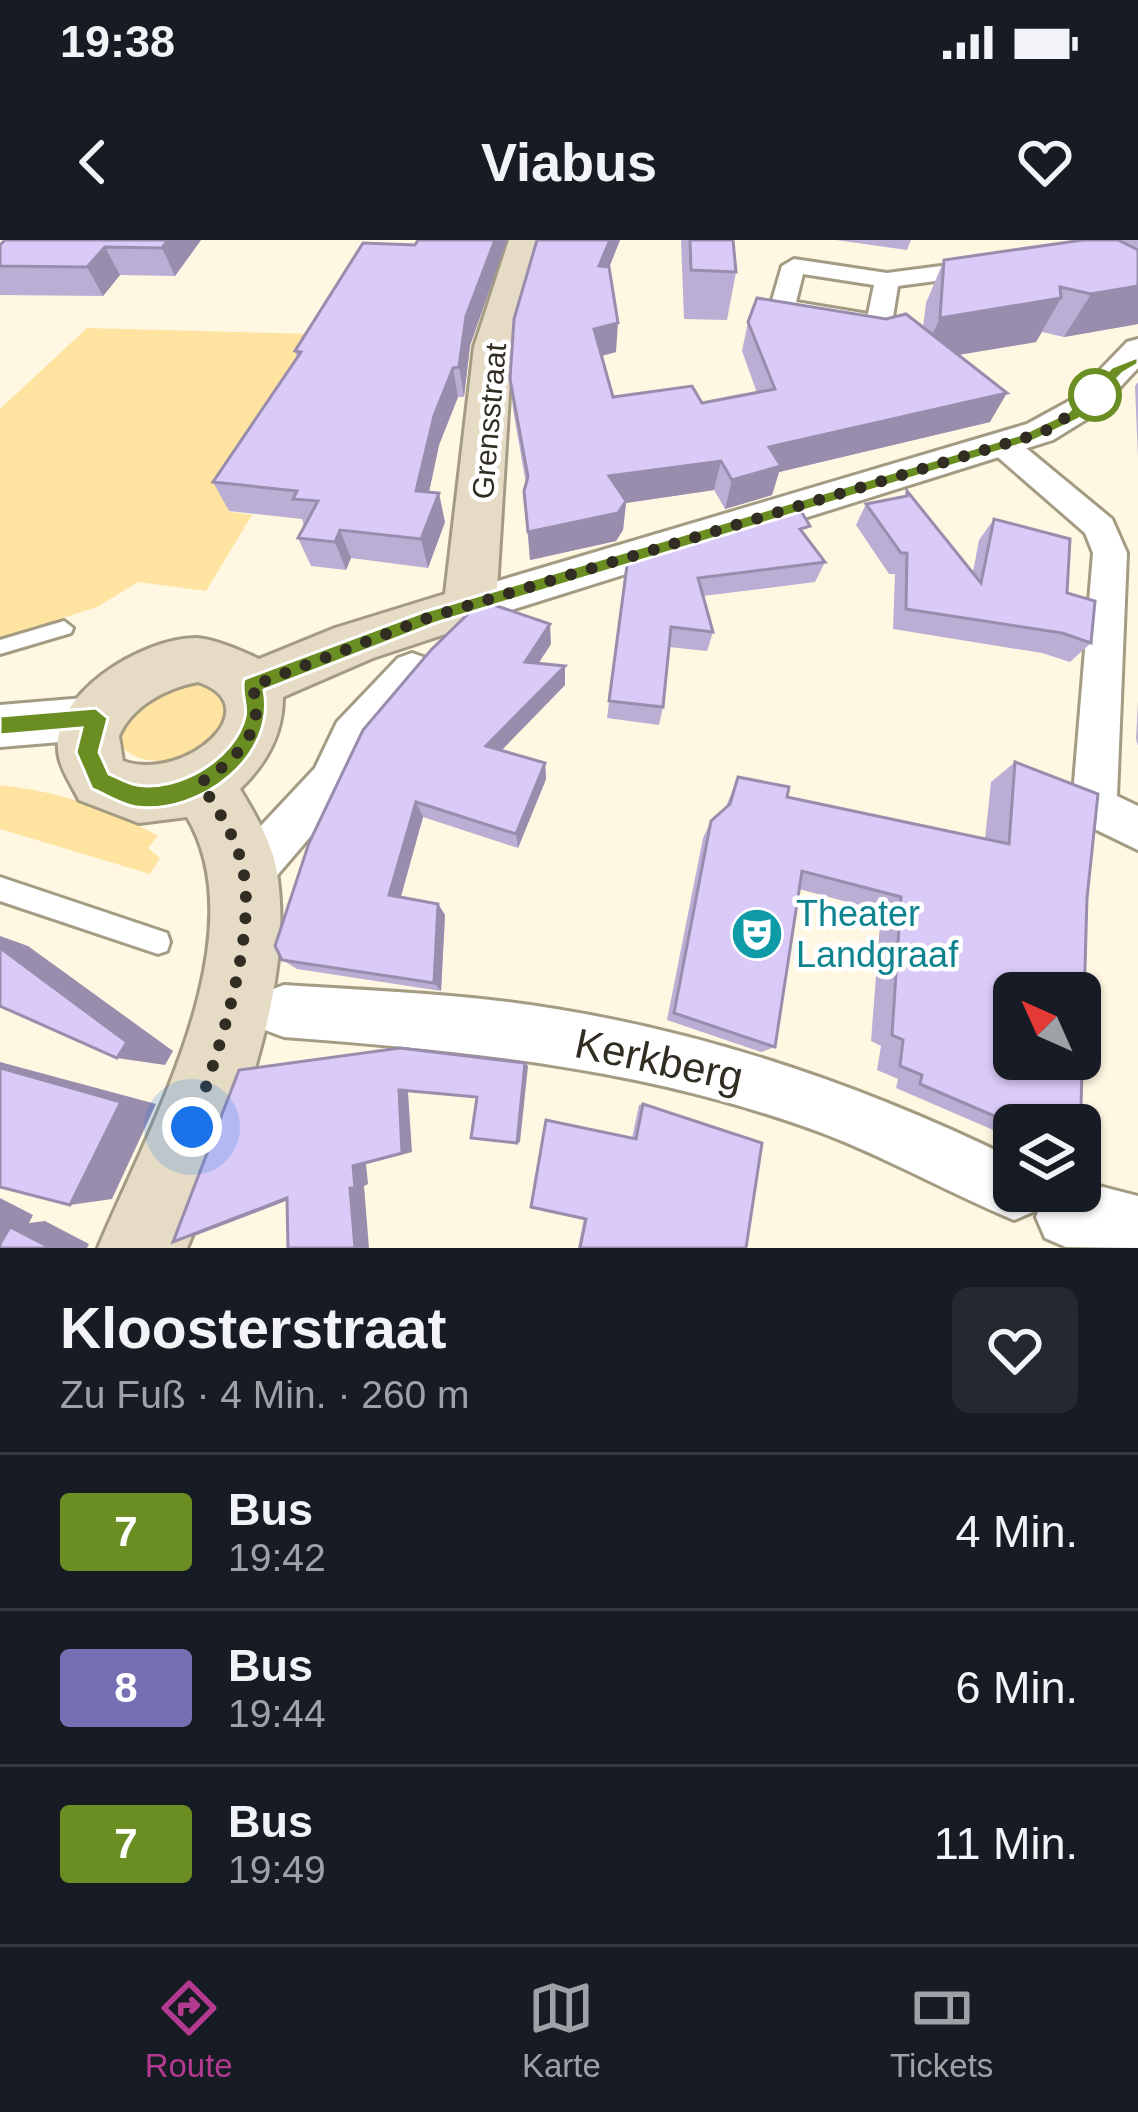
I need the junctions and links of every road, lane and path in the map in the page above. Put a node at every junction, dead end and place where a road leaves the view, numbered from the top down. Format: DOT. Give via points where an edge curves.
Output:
graph roads {
  1 [pos="525,240"];
  2 [pos="1030,262"];
  3 [pos="887,280"];
  4 [pos="1134,358"];
  5 [pos="1003,445"];
  6 [pos="470,606"];
  7 [pos="64,628"];
  8 [pos="0,647"];
  9 [pos="412,669"];
  10 [pos="252,686"];
  11 [pos="96,718"];
  12 [pos="0,726"];
  13 [pos="200,783"];
  14 [pos="1136,828"];
  15 [pos="245,878"];
  16 [pos="0,889"];
  17 [pos="158,942"];
  18 [pos="284,1011"];
  19 [pos="1070,1215"];
  20 [pos="142,1248"];
  1 -- 6 [label="main road, Grensstraat" via="493,347"];
  2 -- 3 [label="street"];
  4 -- 5 [label="street" via="1073,416"];
  5 -- 6 [label="street"];
  5 -- 14 [label="street" via="1100,526 1110,554 1094,807"];
  6 -- 10 [label="main road"];
  7 -- 8 [label="lane"];
  9 -- 15 [label="street" via="352,734 330,782"];
  10 -- 11 [label="main road" via="221,663 178,662 140,676"];
  10 -- 13 [label="main road" via="253,731 223,769"];
  11 -- 12 [label="street"];
  11 -- 13 [label="main road" via="91,768 116,791 157,796"];
  13 -- 15 [label="main road"];
  15 -- 20 [label="main road" via="241,943 217,1057"];
  16 -- 17 [label="lane"];
  18 -- 19 [label="street, Kerkberg" via="487,1026 762,1082 849,1113"];
}
